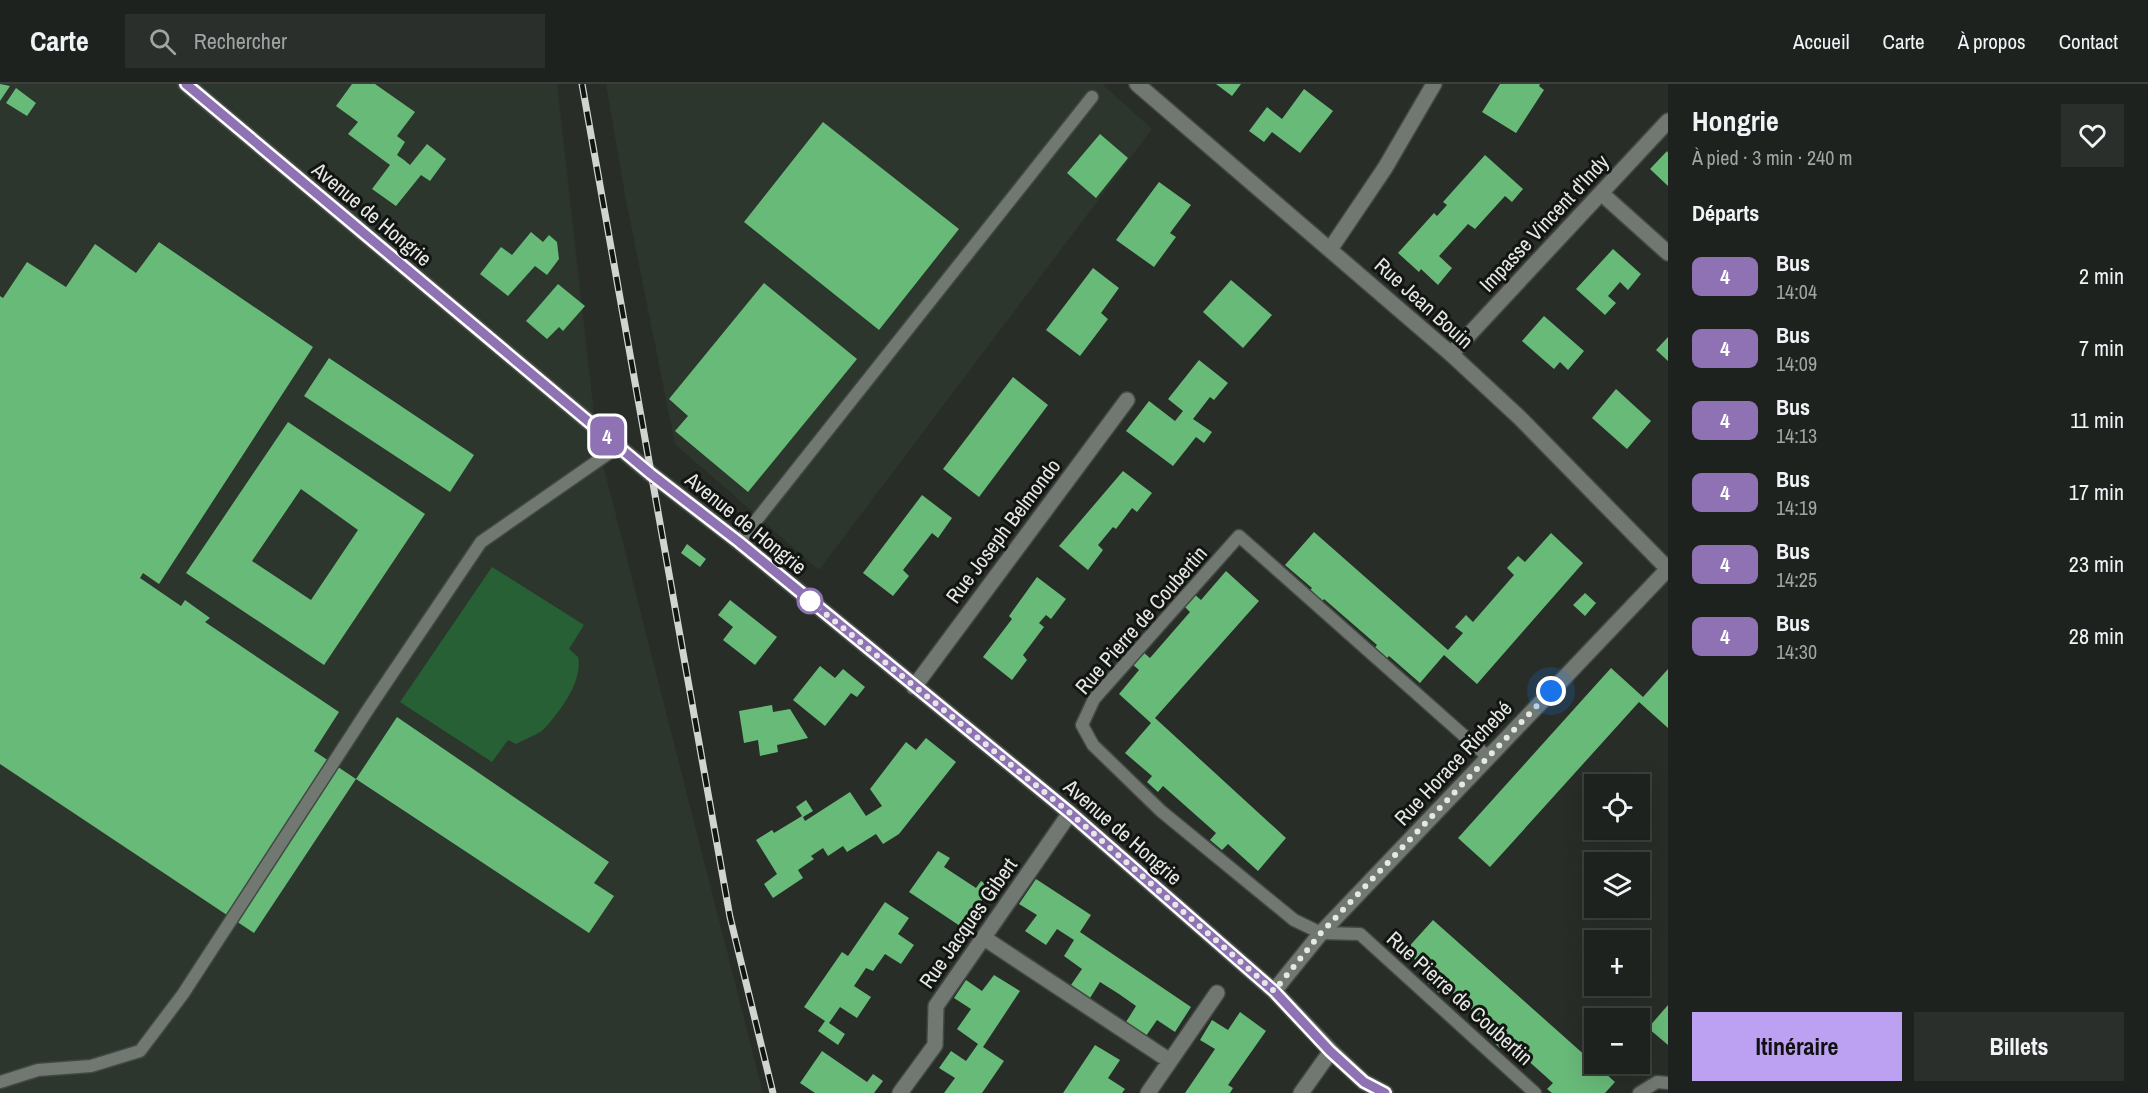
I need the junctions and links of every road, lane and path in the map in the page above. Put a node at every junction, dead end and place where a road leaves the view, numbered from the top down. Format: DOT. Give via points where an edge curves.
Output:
graph roads {
  1 [pos="186,84"];
  2 [pos="1137,84"];
  3 [pos="1434,84"];
  4 [pos="1092,97"];
  5 [pos="1668,121"];
  6 [pos="1601,193"];
  7 [pos="1331,248"];
  8 [pos="1668,253"];
  9 [pos="1451,354"];
  10 [pos="1127,400"];
  11 [pos="619,446"];
  12 [pos="739,542"];
  13 [pos="1668,569"];
  14 [pos="914,687"];
  15 [pos="1488,757"];
  16 [pos="1070,813"];
  17 [pos="1321,933"];
  18 [pos="984,938"];
  19 [pos="1274,991"];
  20 [pos="1217,993"];
  21 [pos="1330,1051"];
  22 [pos="1170,1061"];
  23 [pos="0,1082"];
  24 [pos="1668,1083"];
  25 [pos="900,1093"];
  26 [pos="1148,1093"];
  27 [pos="1301,1093"];
  28 [pos="1385,1093"];
  29 [pos="1535,1093"];
  30 [pos="1639,1093"];
  1 -- 11 [label="street, Avenue de Hongrie"];
  2 -- 7 [label="street, Rue Jean Bouin"];
  3 -- 7 [label="street" via="1385,168"];
  4 -- 12 [label="lane"];
  5 -- 6 [label="street, Impasse Vincent d'Indy"];
  6 -- 8 [label="street"];
  6 -- 9 [label="street, Impasse Vincent d'Indy"];
  7 -- 9 [label="street, Rue Jean Bouin"];
  9 -- 13 [label="street, Rue Jean Bouin" via="1520,418"];
  10 -- 14 [label="street, Rue Joseph Belmondo"];
  11 -- 12 [label="street, Avenue de Hongrie"];
  11 -- 23 [label="lane" via="481,542 183,994 140,1051 90,1066 38,1070"];
  12 -- 14 [label="street, Avenue de Hongrie"];
  13 -- 15 [label="street, Rue Horace Richebé"];
  14 -- 16 [label="street, Avenue de Hongrie"];
  15 -- 17 [label="street, Rue Horace Richebé"];
  15 -- 17 [label="lane, Rue Pierre de Coubertin" via="1239,536 1094,699 1082,725 1094,745 1161,811 1294,920"];
  16 -- 18 [label="street, Rue Jacques Gibert"];
  16 -- 19 [label="street, Avenue de Hongrie"];
  17 -- 19 [label="street, Rue Horace Richebé"];
  17 -- 29 [label="lane, Rue Pierre de Coubertin" via="1360,934"];
  18 -- 22 [label="street"];
  18 -- 25 [label="street, Rue Jacques Gibert" via="936,1006 935,1045"];
  19 -- 21 [label="street, Avenue de Hongrie"];
  20 -- 22 [label="street"];
  21 -- 27 [label="street"];
  21 -- 28 [label="street, Avenue de Hongrie" via="1364,1082"];
  22 -- 26 [label="street"];
  24 -- 30 [label="lane" via="1657,1082"];
}
